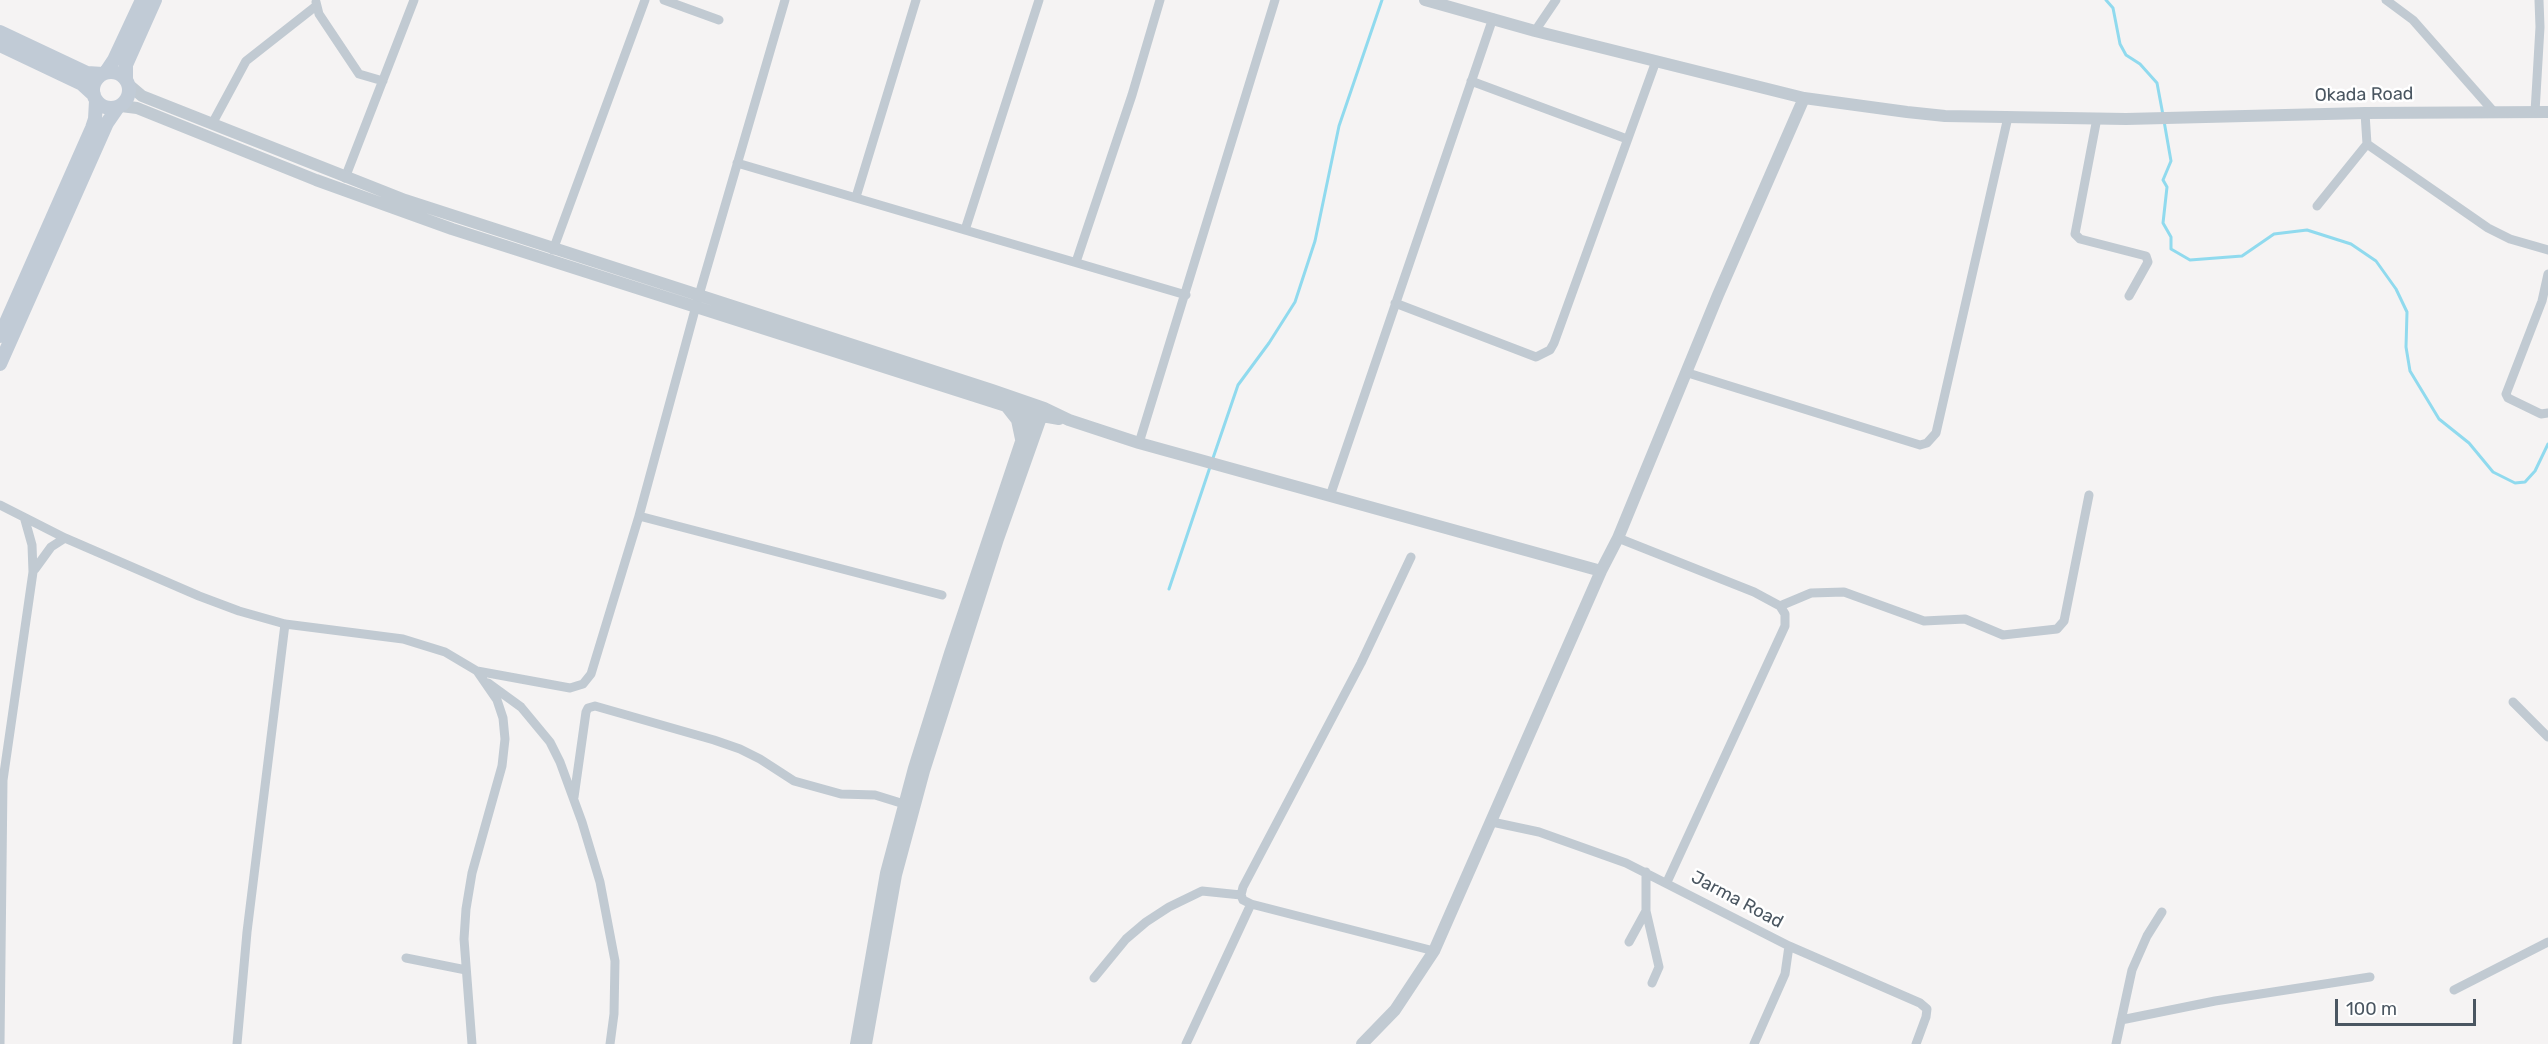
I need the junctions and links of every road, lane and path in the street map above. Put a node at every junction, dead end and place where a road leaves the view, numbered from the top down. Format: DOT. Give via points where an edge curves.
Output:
graph roads {
  1 [pos="142,0"];
  2 [pos="156,0"];
  3 [pos="414,0"];
  4 [pos="645,0"];
  5 [pos="664,0"];
  6 [pos="784,0"];
  7 [pos="916,0"];
  8 [pos="1039,0"];
  9 [pos="1160,0"];
  10 [pos="1275,0"];
  11 [pos="1425,0"];
  12 [pos="1556,0"];
  13 [pos="2386,0"];
  14 [pos="2539,0"];
  15 [pos="316,3"];
  16 [pos="1493,18"];
  17 [pos="718,20"];
  18 [pos="1535,31"];
  19 [pos="0,32"];
  20 [pos="0,45"];
  21 [pos="1656,61"];
  22 [pos="105,73"];
  23 [pos="383,81"];
  24 [pos="1471,81"];
  25 [pos="127,82"];
  26 [pos="95,98"];
  27 [pos="1804,98"];
  28 [pos="120,106"];
  29 [pos="2494,112"];
  30 [pos="2535,112"];
  31 [pos="2548,112"];
  32 [pos="2365,113"];
  33 [pos="2008,117"];
  34 [pos="2097,118"];
  35 [pos="212,124"];
  36 [pos="1627,139"];
  37 [pos="2367,144"];
  38 [pos="737,163"];
  39 [pos="345,178"];
  40 [pos="856,196"];
  41 [pos="2317,206"];
  42 [pos="966,230"];
  43 [pos="553,250"];
  44 [pos="2548,250"];
  45 [pos="1076,262"];
  46 [pos="2548,274"];
  47 [pos="1186,295"];
  48 [pos="2129,296"];
  49 [pos="698,301"];
  50 [pos="1395,303"];
  51 [pos="0,336"];
  52 [pos="0,364"];
  53 [pos="1688,373"];
  54 [pos="1006,406"];
  55 [pos="1038,411"];
  56 [pos="2548,413"];
  57 [pos="1065,420"];
  58 [pos="1139,443"];
  59 [pos="1026,445"];
  60 [pos="2089,495"];
  61 [pos="1330,496"];
  62 [pos="0,505"];
  63 [pos="639,516"];
  64 [pos="26,520"];
  65 [pos="65,538"];
  66 [pos="1618,538"];
  67 [pos="1411,557"];
  68 [pos="1601,571"];
  69 [pos="33,572"];
  70 [pos="942,595"];
  71 [pos="1780,606"];
  72 [pos="285,624"];
  73 [pos="477,671"];
  74 [pos="485,681"];
  75 [pos="2513,702"];
  76 [pos="2548,737"];
  77 [pos="574,797"];
  78 [pos="904,804"];
  79 [pos="1492,822"];
  80 [pos="1646,872"];
  81 [pos="1667,882"];
  82 [pos="1241,895"];
  83 [pos="1251,904"];
  84 [pos="1646,911"];
  85 [pos="2162,912"];
  86 [pos="1629,942"];
  87 [pos="2548,942"];
  88 [pos="1789,946"];
  89 [pos="1434,951"];
  90 [pos="406,957"];
  91 [pos="466,970"];
  92 [pos="2370,977"];
  93 [pos="1094,978"];
  94 [pos="1652,983"];
  95 [pos="2454,990"];
  96 [pos="2121,1020"];
  97 [pos="0,1044"];
  98 [pos="237,1044"];
  99 [pos="471,1044"];
  100 [pos="610,1044"];
  101 [pos="856,1044"];
  102 [pos="866,1044"];
  103 [pos="1186,1044"];
  104 [pos="1362,1044"];
  105 [pos="1754,1044"];
  106 [pos="1916,1044"];
  107 [pos="2116,1044"];
  1 -- 22 [label="main road"];
  2 -- 25 [label="main road" via="126,64"];
  3 -- 23 [label="street"];
  4 -- 43 [label="street"];
  5 -- 17 [label="street"];
  6 -- 38 [label="street"];
  7 -- 40 [label="street"];
  8 -- 42 [label="street"];
  9 -- 45 [label="street"];
  10 -- 47 [label="street"];
  11 -- 16 [label="street, Okada Road"];
  12 -- 18 [label="street"];
  13 -- 29 [label="street" via="2413,20"];
  14 -- 30 [label="street"];
  15 -- 23 [label="street" via="358,74"];
  15 -- 35 [label="street" via="246,61"];
  16 -- 18 [label="street, Okada Road"];
  16 -- 24 [label="street"];
  18 -- 21 [label="street, Okada Road"];
  19 -- 22 [label="main road" via="87,73"];
  20 -- 26 [label="main road" via="82,84"];
  21 -- 27 [label="street, Okada Road"];
  21 -- 36 [label="street"];
  22 -- 25 [label="main road" via="120,74"];
  22 -- 26 [label="main road" via="96,81"];
  23 -- 39 [label="street"];
  24 -- 36 [label="street"];
  24 -- 50 [label="street"];
  25 -- 28 [label="main road" via="128,99"];
  25 -- 35 [label="street" via="142,96"];
  26 -- 28 [label="main road" via="108,108"];
  26 -- 51 [label="main road" via="92,128"];
  27 -- 33 [label="street, Okada Road" via="1907,112"];
  27 -- 53 [label="street"];
  28 -- 49 [label="street" via="137,108 403,212"];
  28 -- 52 [label="main road" via="107,123"];
  29 -- 30 [label="street, Okada Road"];
  29 -- 32 [label="street, Okada Road"];
  30 -- 31 [label="street, Okada Road"];
  32 -- 34 [label="street, Okada Road"];
  32 -- 37 [label="street"];
  33 -- 34 [label="street, Okada Road"];
  33 -- 53 [label="street" via="1936,433 1928,443 1920,445"];
  34 -- 48 [label="street" via="2075,234 2080,239 2146,256 2148,262"];
  35 -- 39 [label="street"];
  36 -- 50 [label="street" via="1554,343 1544,355 1536,357"];
  37 -- 41 [label="street"];
  37 -- 44 [label="street" via="2488,228"];
  38 -- 40 [label="street"];
  38 -- 49 [label="street"];
  39 -- 43 [label="street"];
  40 -- 42 [label="street"];
  42 -- 45 [label="street"];
  43 -- 49 [label="street"];
  45 -- 47 [label="street"];
  46 -- 56 [label="street" via="2542,302 2506,394 2541,414"];
  47 -- 58 [label="street"];
  49 -- 54 [label="street"];
  49 -- 55 [label="street"];
  49 -- 63 [label="street"];
  50 -- 61 [label="street"];
  53 -- 66 [label="street"];
  54 -- 55 [label="street"];
  54 -- 59 [label="street"];
  55 -- 57 [label="street"];
  55 -- 59 [label="street"];
  57 -- 58 [label="street"];
  57 -- 59 [label="street" via="1046,426"];
  58 -- 61 [label="street"];
  59 -- 78 [label="street" via="953,642"];
  59 -- 102 [label="street" via="924,771 896,875"];
  60 -- 71 [label="street" via="2064,621 2057,629 2003,635 1965,620 1924,621 1844,592 1811,593"];
  61 -- 68 [label="street"];
  62 -- 64 [label="street"];
  63 -- 70 [label="street"];
  63 -- 73 [label="street" via="588,680 570,688"];
  64 -- 65 [label="street"];
  64 -- 69 [label="street"];
  65 -- 69 [label="street" via="51,547"];
  65 -- 72 [label="street" via="199,596"];
  66 -- 68 [label="street"];
  66 -- 71 [label="street"];
  67 -- 82 [label="street"];
  68 -- 79 [label="street"];
  69 -- 97 [label="street" via="3,780"];
  71 -- 81 [label="street" via="1785,626"];
  72 -- 73 [label="street" via="403,639 445,652"];
  72 -- 98 [label="street"];
  73 -- 74 [label="street"];
  74 -- 77 [label="street" via="538,725 560,762"];
  74 -- 91 [label="street" via="497,700 505,739 502,766 472,873 464,939"];
  75 -- 76 [label="street"];
  77 -- 78 [label="street" via="586,712 595,706 723,743 755,756 794,781 840,794 875,795"];
  77 -- 100 [label="street" via="600,882 615,961"];
  78 -- 101 [label="street" via="886,873"];
  79 -- 80 [label="street, Jarma Road" via="1539,832"];
  79 -- 89 [label="street"];
  80 -- 81 [label="street, Jarma Road"];
  80 -- 84 [label="street"];
  81 -- 88 [label="street, Jarma Road"];
  82 -- 83 [label="street"];
  82 -- 93 [label="street" via="1202,891 1169,907 1126,939"];
  83 -- 89 [label="street"];
  83 -- 103 [label="street"];
  84 -- 86 [label="street"];
  84 -- 94 [label="street" via="1659,967"];
  85 -- 96 [label="street" via="2132,970"];
  87 -- 95 [label="street"];
  88 -- 105 [label="street" via="1785,974"];
  88 -- 106 [label="street, Jarma Road" via="1920,1003 1927,1009"];
  89 -- 104 [label="street" via="1395,1010"];
  90 -- 91 [label="street"];
  91 -- 99 [label="street"];
  92 -- 96 [label="street"];
  96 -- 107 [label="street"];
}
